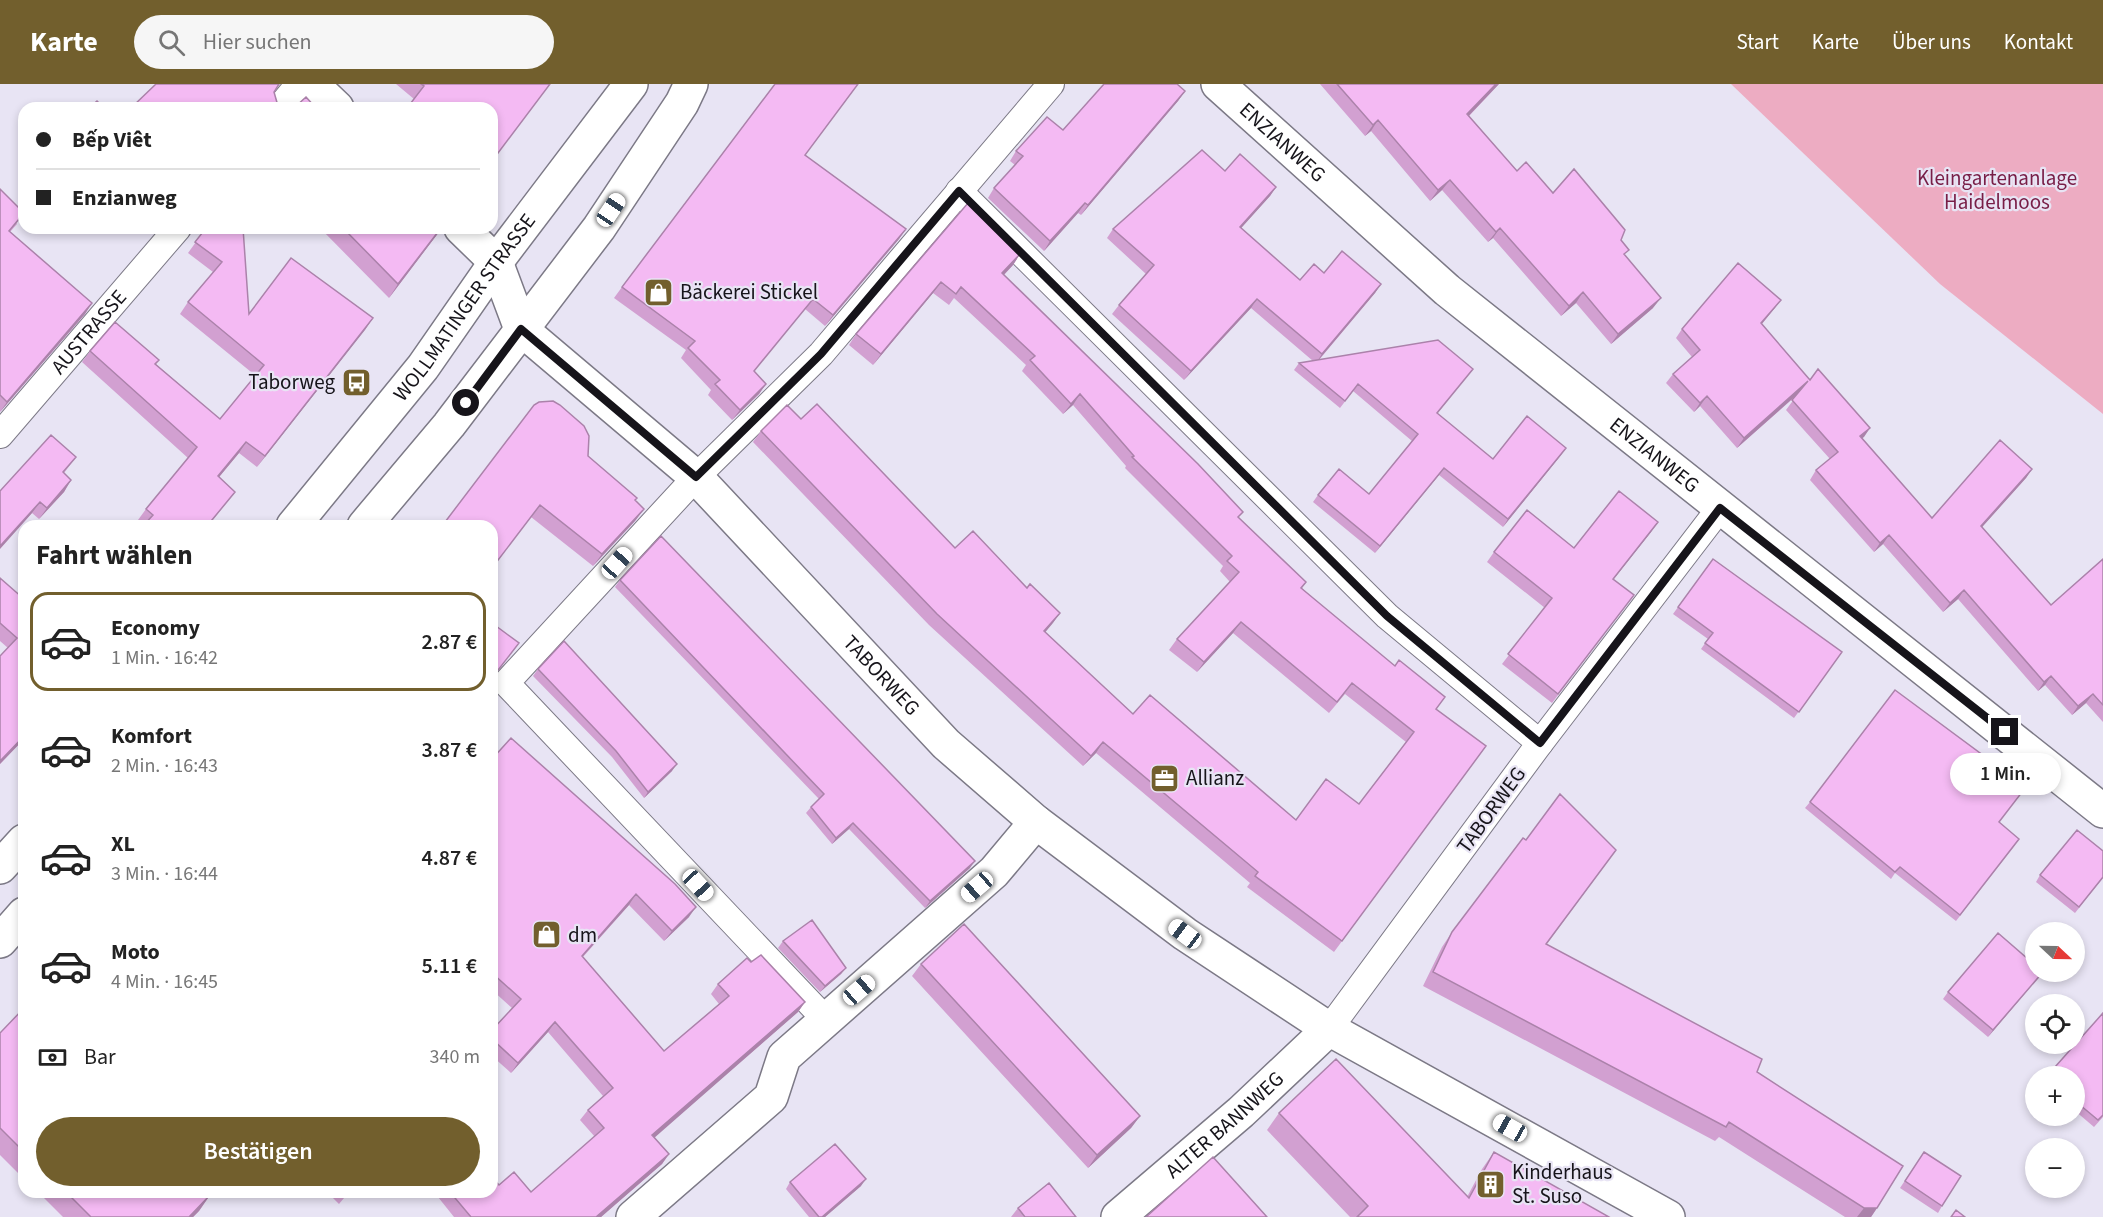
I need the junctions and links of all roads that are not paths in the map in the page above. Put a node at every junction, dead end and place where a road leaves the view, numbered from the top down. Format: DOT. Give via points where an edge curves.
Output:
graph roads {
  1 [pos="299,84"];
  2 [pos="312,84"];
  3 [pos="631,84"];
  4 [pos="691,84"];
  5 [pos="1051,84"];
  6 [pos="1218,84"];
  7 [pos="284,102"];
  8 [pos="331,102"];
  9 [pos="959,191"];
  10 [pos="172,234"];
  11 [pos="467,234"];
  12 [pos="496,262"];
  13 [pos="521,329"];
  14 [pos="0,435"];
  15 [pos="696,477"];
  16 [pos="1720,508"];
  17 [pos="298,520"];
  18 [pos="369,520"];
  19 [pos="1540,743"];
  20 [pos="2103,811"];
  21 [pos="1036,822"];
  22 [pos="18,848"];
  23 [pos="0,867"];
  24 [pos="18,921"];
  25 [pos="0,941"];
  26 [pos="825,1019"];
  27 [pos="1329,1029"];
  28 [pos="633,1217"];
  29 [pos="1118,1217"];
  30 [pos="1668,1217"];
  1 -- 7 [label="lane"];
  2 -- 8 [label="street"];
  3 -- 12 [label="street, WOLLMATINGER STRASSE"];
  4 -- 13 [label="street" via="599,228"];
  5 -- 9 [label="lane"];
  6 -- 16 [label="street, ENZIANWEG" via="1447,290"];
  9 -- 15 [label="lane" via="821,354"];
  9 -- 19 [label="lane" via="1387,616"];
  10 -- 14 [label="lane, AUSTRASSE"];
  11 -- 12 [label="street"];
  12 -- 13 [label="street, TABORWEG"];
  12 -- 17 [label="street, WOLLMATINGER STRASSE" via="423,367"];
  13 -- 15 [label="street, TABORWEG"];
  13 -- 18 [label="street" via="449,425"];
  15 -- 21 [label="street, TABORWEG" via="946,744"];
  15 -- 26 [label="lane" via="506,683"];
  16 -- 19 [label="lane, TABORWEG"];
  16 -- 20 [label="street, ENZIANWEG"];
  19 -- 27 [label="lane, TABORWEG"];
  21 -- 26 [label="street" via="994,872"];
  21 -- 27 [label="street, TABORWEG" via="1185,934"];
  22 -- 23 [label="street"];
  24 -- 25 [label="street"];
  26 -- 28 [label="street" via="784,1057 771,1097"];
  27 -- 29 [label="street, ALTER BANNWEG" via="1241,1112"];
  27 -- 30 [label="street, TABORWEG"];
}
